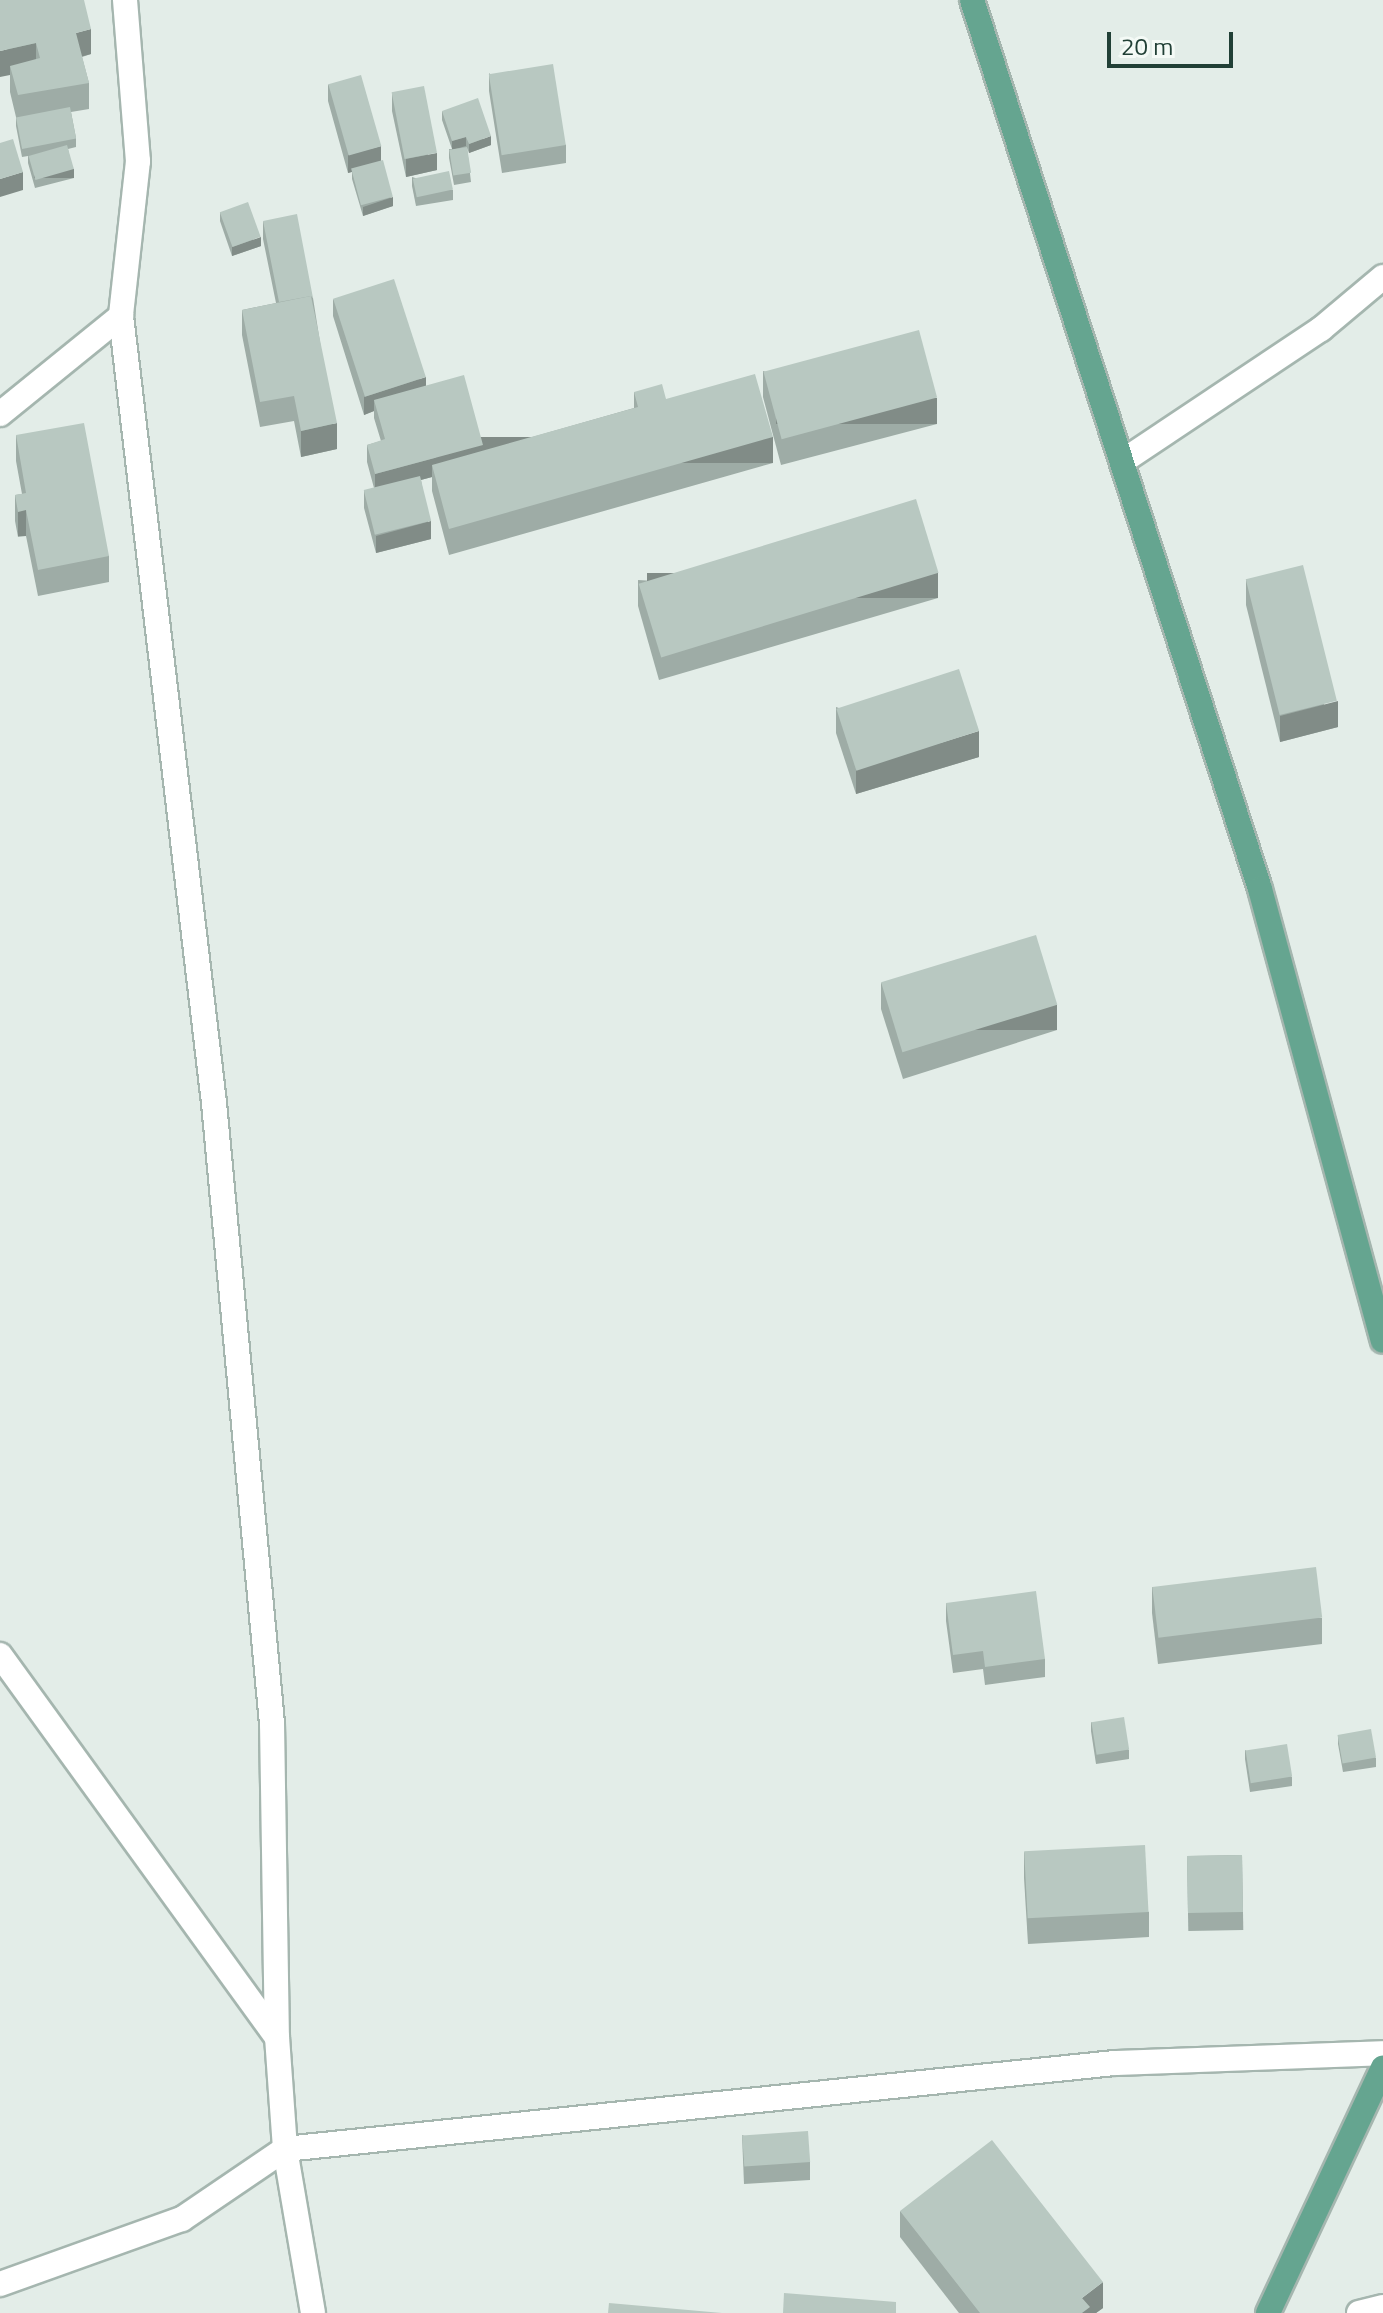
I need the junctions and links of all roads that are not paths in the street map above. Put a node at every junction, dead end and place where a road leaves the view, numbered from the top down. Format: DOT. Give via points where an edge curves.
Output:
graph roads {
  1 [pos="125,0"];
  2 [pos="972,0"];
  3 [pos="1383,277"];
  4 [pos="121,316"];
  5 [pos="0,414"];
  6 [pos="1123,461"];
  7 [pos="1383,1341"];
  8 [pos="0,1655"];
  9 [pos="277,2037"];
  10 [pos="1383,2053"];
  11 [pos="1383,2068"];
  12 [pos="285,2149"];
  13 [pos="0,2284"];
  14 [pos="1383,2307"];
  15 [pos="313,2313"];
  16 [pos="1268,2313"];
  17 [pos="1359,2313"];
  1 -- 4 [label="street" via="138,161"];
  2 -- 6 [label="main road"];
  3 -- 6 [label="street" via="1321,329"];
  4 -- 5 [label="street"];
  4 -- 9 [label="street" via="214,1103 270,1708"];
  6 -- 7 [label="main road" via="1260,889"];
  8 -- 9 [label="street"];
  9 -- 12 [label="street"];
  10 -- 12 [label="street" via="1115,2063"];
  11 -- 16 [label="main road"];
  12 -- 13 [label="street" via="182,2219"];
  12 -- 15 [label="street"];
  14 -- 17 [label="street"];
}
